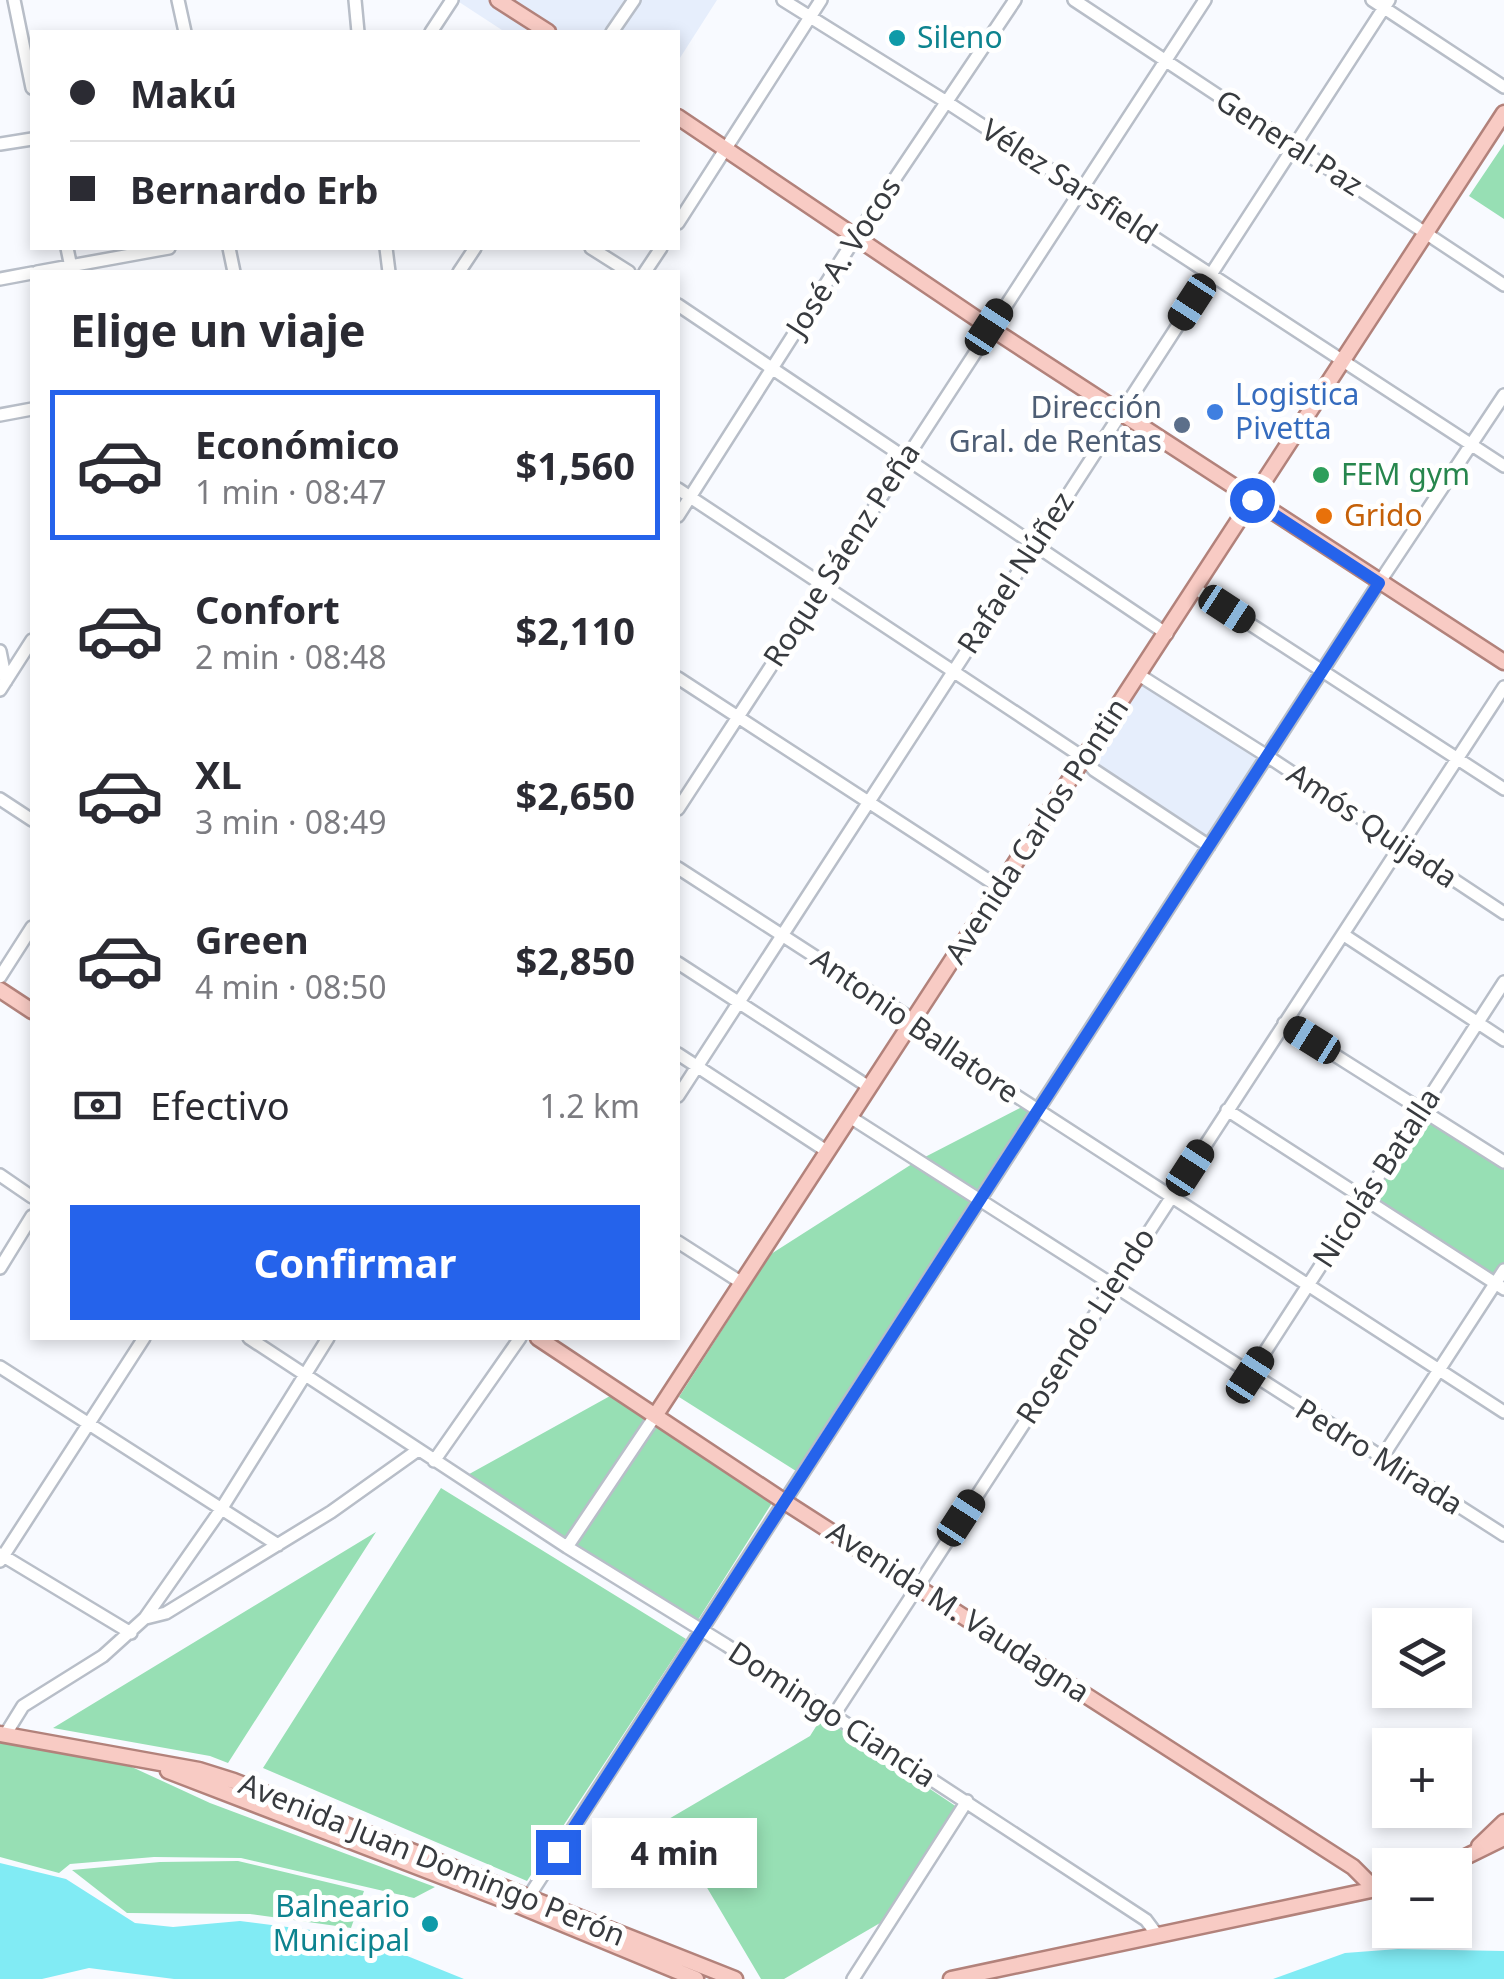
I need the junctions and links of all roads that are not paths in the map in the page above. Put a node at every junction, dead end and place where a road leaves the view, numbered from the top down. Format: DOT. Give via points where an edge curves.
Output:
graph roads {
  1 [pos="16,0"];
  2 [pos="178,0"];
  3 [pos="355,0"];
  4 [pos="452,0"];
  5 [pos="498,0"];
  6 [pos="634,0"];
  7 [pos="783,0"];
  8 [pos="821,0"];
  9 [pos="1014,0"];
  10 [pos="1074,0"];
  11 [pos="1205,0"];
  12 [pos="1372,0"];
  13 [pos="0,4"];
  14 [pos="1386,4"];
  15 [pos="809,18"];
  16 [pos="185,30"];
  17 [pos="358,30"];
  18 [pos="432,30"];
  19 [pos="545,30"];
  20 [pos="613,30"];
  21 [pos="1165,61"];
  22 [pos="30,77"];
  23 [pos="1504,87"];
  24 [pos="945,101"];
  25 [pos="1504,113"];
  26 [pos="680,118"];
  27 [pos="30,139"];
  28 [pos="0,144"];
  29 [pos="1292,145"];
  30 [pos="725,148"];
  31 [pos="1080,189"];
  32 [pos="680,219"];
  33 [pos="1427,234"];
  34 [pos="857,235"];
  35 [pos="160,250"];
  36 [pos="594,250"];
  37 [pos="72,269"];
  38 [pos="625,270"];
  39 [pos="30,274"];
  40 [pos="1210,274"];
  41 [pos="0,279"];
  42 [pos="1504,285"];
  43 [pos="680,306"];
  44 [pos="989,327"];
  45 [pos="1344,362"];
  46 [pos="772,369"];
  47 [pos="1504,396"];
  48 [pos="30,409"];
  49 [pos="1119,412"];
  50 [pos="0,415"];
  51 [pos="1472,445"];
  52 [pos="905,458"];
  53 [pos="1504,466"];
  54 [pos="680,489"];
  55 [pos="690,496"];
  56 [pos="1252,500"];
  57 [pos="680,513"];
  58 [pos="1034,544"];
  59 [pos="1379,583"];
  60 [pos="823,584"];
  61 [pos="1196,588"];
  62 [pos="1167,634"];
  63 [pos="30,643"];
  64 [pos="0,651"];
  65 [pos="1504,662"];
  66 [pos="953,670"];
  67 [pos="1322,670"];
  68 [pos="1139,675"];
  69 [pos="680,679"];
  70 [pos="3,686"];
  71 [pos="1504,687"];
  72 [pos="737,716"];
  73 [pos="1267,756"];
  74 [pos="1084,758"];
  75 [pos="1458,759"];
  76 [pos="1504,789"];
  77 [pos="0,799"];
  78 [pos="868,801"];
  79 [pos="680,805"];
  80 [pos="30,819"];
  81 [pos="1210,846"];
  82 [pos="1402,847"];
  83 [pos="680,869"];
  84 [pos="999,888"];
  85 [pos="1504,913"];
  86 [pos="30,930"];
  87 [pos="782,934"];
  88 [pos="1344,936"];
  89 [pos="680,964"];
  90 [pos="0,977"];
  91 [pos="1504,982"];
  92 [pos="0,990"];
  93 [pos="738,1002"];
  94 [pos="30,1010"];
  95 [pos="911,1022"];
  96 [pos="1284,1023"];
  97 [pos="1478,1023"];
  98 [pos="1504,1040"];
  99 [pos="680,1055"];
  100 [pos="697,1066"];
  101 [pos="869,1087"];
  102 [pos="680,1093"];
  103 [pos="1421,1109"];
  104 [pos="1227,1110"];
  105 [pos="1038,1112"];
  106 [pos="850,1117"];
  107 [pos="828,1152"];
  108 [pos="1504,1162"];
  109 [pos="0,1176"];
  110 [pos="30,1195"];
  111 [pos="1171,1197"];
  112 [pos="1365,1199"];
  113 [pos="981,1202"];
  114 [pos="30,1219"];
  115 [pos="680,1243"];
  116 [pos="0,1268"];
  117 [pos="1504,1270"];
  118 [pos="742,1283"];
  119 [pos="1112,1286"];
  120 [pos="1308,1286"];
  121 [pos="1500,1286"];
  122 [pos="143,1340"];
  123 [pos="252,1340"];
  124 [pos="327,1340"];
  125 [pos="519,1340"];
  126 [pos="541,1340"];
  127 [pos="0,1366"];
  128 [pos="1439,1370"];
  129 [pos="305,1374"];
  130 [pos="1250,1375"];
  131 [pos="1504,1412"];
  132 [pos="655,1416"];
  133 [pos="87,1424"];
  134 [pos="418,1450"];
  135 [pos="1381,1459"];
  136 [pos="434,1461"];
  137 [pos="785,1502"];
  138 [pos="220,1510"];
  139 [pos="1504,1535"];
  140 [pos="278,1545"];
  141 [pos="567,1547"];
  142 [pos="1,1557"];
  143 [pos="918,1584"];
  144 [pos="145,1618"];
  145 [pos="701,1632"];
  146 [pos="131,1633"];
  147 [pos="834,1715"];
  148 [pos="2,1734"];
  149 [pos="966,1801"];
  150 [pos="1504,1822"];
  151 [pos="1504,1838"];
  152 [pos="1472,1849"];
  153 [pos="1472,1854"];
  154 [pos="1372,1880"];
  155 [pos="1372,1889"];
  156 [pos="525,1902"];
  157 [pos="1158,1936"];
  158 [pos="696,1979"];
  159 [pos="734,1979"];
  160 [pos="853,1979"];
  161 [pos="951,1979"];
  1 -- 13 [label="street"];
  1 -- 22 [label="street"];
  2 -- 16 [label="street"];
  3 -- 17 [label="street"];
  4 -- 18 [label="street"];
  5 -- 19 [label="main road"];
  6 -- 20 [label="street"];
  7 -- 15 [label="street, Vélez Sarsfield"];
  8 -- 15 [label="street"];
  9 -- 24 [label="street, José A. Vocos"];
  10 -- 21 [label="street, General Paz"];
  11 -- 21 [label="street, Roque Sáenz Peña"];
  12 -- 14 [label="street"];
  14 -- 23 [label="street"];
  14 -- 29 [label="street, Rafael Núñez"];
  15 -- 24 [label="street, Vélez Sarsfield"];
  15 -- 30 [label="street"];
  21 -- 29 [label="street, General Paz"];
  21 -- 31 [label="street, Roque Sáenz Peña"];
  24 -- 31 [label="street, Vélez Sarsfield"];
  24 -- 34 [label="street, José A. Vocos"];
  25 -- 33 [label="main road, Avenida Carlos Pontin"];
  26 -- 30 [label="main road"];
  27 -- 28 [label="street"];
  29 -- 33 [label="street, General Paz"];
  29 -- 40 [label="street, Rafael Núñez"];
  30 -- 32 [label="street"];
  30 -- 34 [label="main road"];
  31 -- 40 [label="street, Vélez Sarsfield"];
  31 -- 44 [label="street, Roque Sáenz Peña"];
  33 -- 42 [label="street, General Paz"];
  33 -- 45 [label="main road, Avenida Carlos Pontin"];
  34 -- 44 [label="main road"];
  34 -- 46 [label="street, José A. Vocos"];
  35 -- 37 [label="street"];
  36 -- 38 [label="street"];
  39 -- 41 [label="street"];
  40 -- 45 [label="street, Vélez Sarsfield"];
  40 -- 49 [label="street, Rafael Núñez"];
  43 -- 46 [label="street"];
  44 -- 49 [label="main road"];
  44 -- 52 [label="street, Roque Sáenz Peña"];
  45 -- 51 [label="street, Vélez Sarsfield"];
  45 -- 56 [label="main road, Avenida Carlos Pontin"];
  46 -- 52 [label="street"];
  46 -- 55 [label="street, José A. Vocos"];
  47 -- 51 [label="street"];
  48 -- 50 [label="street"];
  49 -- 56 [label="main road"];
  49 -- 58 [label="street, Rafael Núñez"];
  51 -- 53 [label="street, Vélez Sarsfield"];
  51 -- 59 [label="street"];
  52 -- 58 [label="street"];
  52 -- 60 [label="street, Roque Sáenz Peña"];
  54 -- 55 [label="street"];
  55 -- 57 [label="street, José A. Vocos"];
  55 -- 60 [label="street"];
  56 -- 59 [label="main road"];
  56 -- 61 [label="main road, Avenida Carlos Pontin"];
  58 -- 62 [label="street"];
  58 -- 66 [label="street, Rafael Núñez"];
  59 -- 65 [label="main road"];
  59 -- 67 [label="street"];
  60 -- 66 [label="street"];
  60 -- 72 [label="street, Roque Sáenz Peña"];
  61 -- 62 [label="main road, Avenida Carlos Pontin"];
  61 -- 67 [label="street"];
  62 -- 68 [label="main road, Avenida Carlos Pontin"];
  63 -- 70 [label="street"];
  64 -- 70 [label="street"];
  66 -- 74 [label="street"];
  66 -- 78 [label="street, Rafael Núñez"];
  67 -- 73 [label="street"];
  67 -- 75 [label="street"];
  68 -- 73 [label="street, Amós Quijada"];
  68 -- 74 [label="main road, Avenida Carlos Pontin"];
  69 -- 72 [label="street"];
  71 -- 75 [label="street, Rosendo Liendo"];
  72 -- 78 [label="street"];
  72 -- 79 [label="street, Roque Sáenz Peña"];
  73 -- 81 [label="street"];
  73 -- 82 [label="street, Amós Quijada"];
  74 -- 81 [label="street"];
  74 -- 84 [label="main road, Avenida Carlos Pontin"];
  75 -- 76 [label="street"];
  75 -- 82 [label="street, Rosendo Liendo"];
  77 -- 80 [label="street"];
  78 -- 84 [label="street"];
  78 -- 87 [label="street, Rafael Núñez"];
  81 -- 105 [label="street"];
  82 -- 85 [label="street, Amós Quijada"];
  82 -- 88 [label="street, Rosendo Liendo"];
  83 -- 87 [label="street, Antonio Ballatore"];
  84 -- 95 [label="main road, Avenida Carlos Pontin"];
  86 -- 90 [label="street"];
  87 -- 93 [label="street, Rafael Núñez"];
  87 -- 95 [label="street, Antonio Ballatore"];
  88 -- 96 [label="street, Rosendo Liendo"];
  88 -- 97 [label="street"];
  89 -- 93 [label="street"];
  91 -- 97 [label="street, Nicolás Batalla"];
  92 -- 94 [label="main road"];
  93 -- 100 [label="street, Rafael Núñez"];
  93 -- 101 [label="street"];
  95 -- 101 [label="main road, Avenida Carlos Pontin"];
  95 -- 105 [label="street, Antonio Ballatore"];
  96 -- 103 [label="street"];
  96 -- 104 [label="street, Rosendo Liendo"];
  97 -- 98 [label="street"];
  97 -- 103 [label="street, Nicolás Batalla"];
  99 -- 100 [label="street"];
  100 -- 102 [label="street, Rafael Núñez"];
  100 -- 107 [label="street"];
  101 -- 106 [label="main road, Avenida Carlos Pontin"];
  103 -- 108 [label="street"];
  103 -- 112 [label="street, Nicolás Batalla"];
  104 -- 111 [label="street, Rosendo Liendo"];
  104 -- 112 [label="street"];
  105 -- 111 [label="street, Antonio Ballatore"];
  105 -- 113 [label="street"];
  106 -- 107 [label="main road, Avenida Carlos Pontin"];
  106 -- 113 [label="street, Pedro Mirada"];
  107 -- 118 [label="main road, Avenida Carlos Pontin"];
  109 -- 110 [label="street"];
  111 -- 119 [label="street, Rosendo Liendo"];
  111 -- 120 [label="street, Antonio Ballatore"];
  112 -- 120 [label="street, Nicolás Batalla"];
  112 -- 121 [label="street"];
  113 -- 119 [label="street, Pedro Mirada"];
  113 -- 137 [label="street"];
  114 -- 116 [label="street"];
  115 -- 118 [label="street"];
  117 -- 121 [label="street"];
  118 -- 132 [label="main road, Avenida Carlos Pontin"];
  119 -- 130 [label="street, Pedro Mirada"];
  119 -- 143 [label="street, Rosendo Liendo"];
  120 -- 128 [label="street, Antonio Ballatore"];
  120 -- 130 [label="street, Nicolás Batalla"];
  121 -- 128 [label="street"];
  122 -- 133 [label="street"];
  123 -- 129 [label="street, Domingo Ciancia"];
  124 -- 129 [label="street"];
  125 -- 136 [label="street"];
  126 -- 132 [label="main road, Avenida M. Vaudagna"];
  127 -- 133 [label="street"];
  128 -- 131 [label="street, Antonio Ballatore"];
  128 -- 135 [label="street"];
  129 -- 134 [label="street, Domingo Ciancia"];
  129 -- 138 [label="street"];
  130 -- 135 [label="street, Pedro Mirada"];
  132 -- 137 [label="main road, Avenida M. Vaudagna"];
  132 -- 141 [label="street, Avenida Carlos Pontin"];
  133 -- 138 [label="street"];
  133 -- 142 [label="street"];
  134 -- 136 [label="street, Domingo Ciancia"];
  134 -- 140 [label="street"];
  135 -- 139 [label="street, Pedro Mirada"];
  136 -- 141 [label="street, Domingo Ciancia"];
  137 -- 143 [label="main road, Avenida M. Vaudagna"];
  137 -- 145 [label="street"];
  138 -- 140 [label="street"];
  138 -- 144 [label="street"];
  140 -- 144 [label="street"];
  141 -- 145 [label="street, Domingo Ciancia"];
  142 -- 146 [label="street"];
  143 -- 147 [label="street, Rosendo Liendo"];
  143 -- 154 [label="main road, Avenida M. Vaudagna"];
  144 -- 146 [label="street"];
  145 -- 147 [label="street, Domingo Ciancia"];
  145 -- 156 [label="street"];
  146 -- 148 [label="street" via="29,1701"];
  147 -- 149 [label="street, Domingo Ciancia"];
  148 -- 156 [label="main road, Avenida Juan Domingo Perón" via="234,1781"];
  149 -- 157 [label="street, Domingo Ciancia" via="1146,1920"];
  149 -- 160 [label="street"];
  150 -- 152 [label="main road"];
  151 -- 153 [label="main road"];
  155 -- 157 [label="main road"];
  156 -- 158 [label="main road, Avenida Juan Domingo Perón"];
  156 -- 159 [label="main road, Avenida Juan Domingo Perón"];
  157 -- 161 [label="main road"];
}
